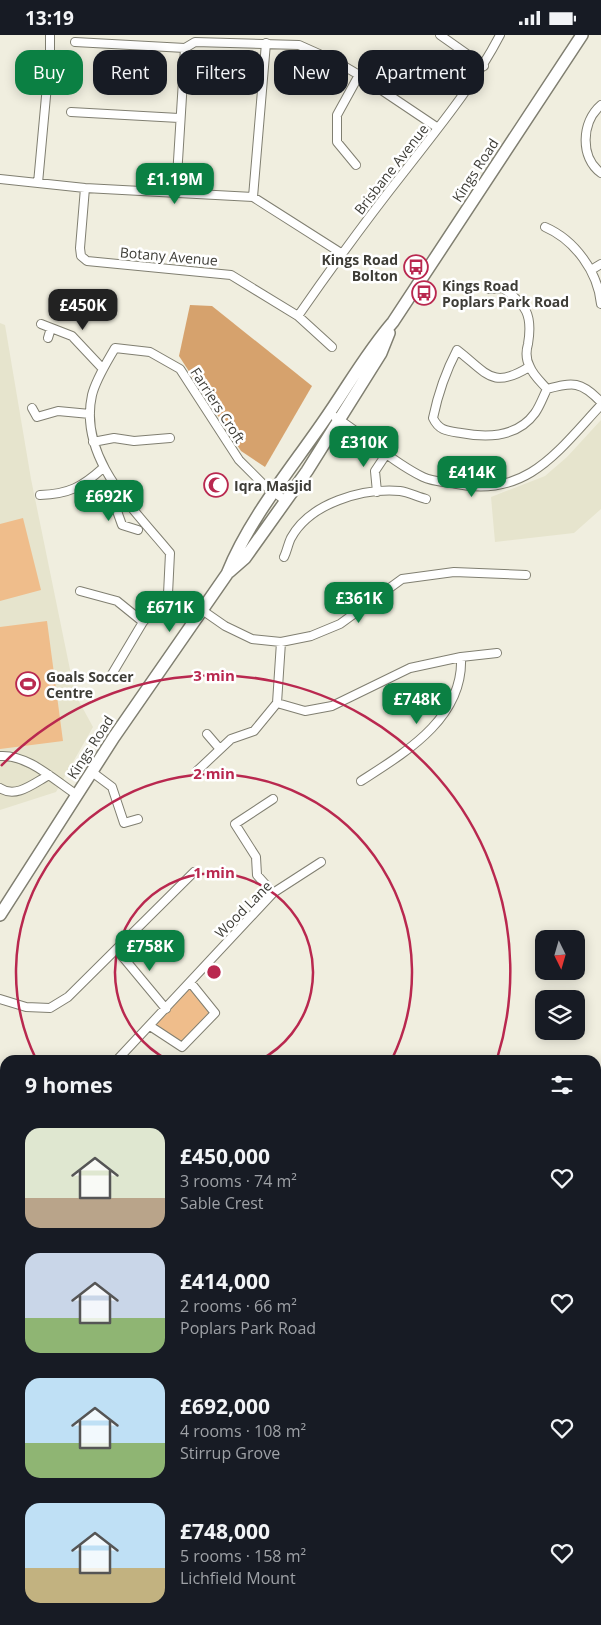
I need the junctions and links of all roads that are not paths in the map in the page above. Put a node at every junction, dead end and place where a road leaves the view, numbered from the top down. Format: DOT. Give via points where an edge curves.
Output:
graph roads {
  1 [pos="50,35"];
  2 [pos="500,35"];
  3 [pos="582,35"];
  4 [pos="443,36"];
  5 [pos="75,42"];
  6 [pos="266,43"];
  7 [pos="185,48"];
  8 [pos="462,50"];
  9 [pos="484,66"];
  10 [pos="358,74"];
  11 [pos="358,77"];
  12 [pos="389,95"];
  13 [pos="462,95"];
  14 [pos="601,105"];
  15 [pos="71,112"];
  16 [pos="179,118"];
  17 [pos="438,128"];
  18 [pos="356,165"];
  19 [pos="601,173"];
  20 [pos="0,179"];
  21 [pos="38,183"];
  22 [pos="85,188"];
  23 [pos="176,193"];
  24 [pos="253,197"];
  25 [pos="545,227"];
  26 [pos="341,253"];
  27 [pos="601,264"];
  28 [pos="591,270"];
  29 [pos="489,289"];
  30 [pos="601,304"];
  31 [pos="298,316"];
  32 [pos="393,322"];
  33 [pos="41,324"];
  34 [pos="51,328"];
  35 [pos="48,338"];
  36 [pos="332,347"];
  37 [pos="530,367"];
  38 [pos="104,369"];
  39 [pos="547,389"];
  40 [pos="601,403"];
  41 [pos="32,408"];
  42 [pos="90,414"];
  43 [pos="329,414"];
  44 [pos="340,420"];
  45 [pos="170,438"];
  46 [pos="93,442"];
  47 [pos="387,453"];
  48 [pos="103,468"];
  49 [pos="377,492"];
  50 [pos="274,493"];
  51 [pos="40,495"];
  52 [pos="426,499"];
  53 [pos="128,501"];
  54 [pos="286,501"];
  55 [pos="138,530"];
  56 [pos="284,557"];
  57 [pos="227,573"];
  58 [pos="526,575"];
  59 [pos="80,591"];
  60 [pos="202,611"];
  61 [pos="144,622"];
  62 [pos="281,643"];
  63 [pos="497,653"];
  64 [pos="461,657"];
  65 [pos="112,674"];
  66 [pos="277,703"];
  67 [pos="208,734"];
  68 [pos="219,748"];
  69 [pos="2,755"];
  70 [pos="0,763"];
  71 [pos="197,771"];
  72 [pos="92,772"];
  73 [pos="49,775"];
  74 [pos="361,781"];
  75 [pos="0,788"];
  76 [pos="77,795"];
  77 [pos="273,799"];
  78 [pos="138,819"];
  79 [pos="321,862"];
  80 [pos="194,872"];
  81 [pos="273,893"];
  82 [pos="0,915"];
  83 [pos="117,949"];
  84 [pos="190,982"];
  85 [pos="0,999"];
  86 [pos="166,1009"];
  87 [pos="150,1026"];
  88 [pos="122,1055"];
  1 -- 21 [label="street"];
  2 -- 9 [label="street, Brisbane Avenue"];
  3 -- 32 [label="street, Kings Road"];
  4 -- 8 [label="street"];
  5 -- 7 [label="street"];
  6 -- 7 [label="street" via="196,42"];
  6 -- 10 [label="street" via="299,45"];
  6 -- 24 [label="street"];
  7 -- 16 [label="street"];
  11 -- 18 [label="street" via="337,115 337,142"];
  12 -- 17 [label="street"];
  13 -- 17 [label="street, Brisbane Avenue"];
  14 -- 19 [label="street" via="590,119 586,149 592,167"];
  15 -- 16 [label="street"];
  16 -- 23 [label="street"];
  17 -- 26 [label="street, Brisbane Avenue"];
  20 -- 21 [label="street"];
  21 -- 22 [label="street"];
  22 -- 23 [label="street"];
  22 -- 31 [label="street, Botany Avenue" via="80,248 81,256 87,261 231,275"];
  23 -- 24 [label="street"];
  24 -- 26 [label="street"];
  25 -- 28 [label="street" via="562,234"];
  26 -- 31 [label="street, Brisbane Avenue"];
  27 -- 28 [label="street"];
  28 -- 30 [label="street" via="600,288"];
  29 -- 37 [label="street" via="502,284 527,311 531,327 526,351"];
  31 -- 36 [label="street, Botany Avenue"];
  32 -- 43 [label="street, Kings Road" via="372,347"];
  32 -- 44 [label="street, Kings Road" via="381,353"];
  33 -- 34 [label="street"];
  34 -- 35 [label="street"];
  34 -- 38 [label="street" via="72,336"];
  37 -- 39 [label="street"];
  37 -- 39 [label="street" via="513,377 498,379 486,374 457,350 442,381 433,418 437,425 444,430 484,437 506,434 534,414"];
  38 -- 42 [label="street, Farriers Croft" via="92,395"];
  38 -- 50 [label="street, Farriers Croft" via="116,348 150,353 180,369 239,461"];
  39 -- 40 [label="street" via="578,385 588,388"];
  40 -- 47 [label="street" via="543,465 515,482 503,485 468,487 425,478"];
  41 -- 42 [label="street" via="37,417 58,411"];
  42 -- 46 [label="street, Farriers Croft"];
  43 -- 44 [label="street"];
  43 -- 50 [label="street, Kings Road"];
  44 -- 47 [label="street"];
  44 -- 54 [label="street, Kings Road"];
  45 -- 46 [label="street" via="134,441 114,438"];
  46 -- 48 [label="street, Farriers Croft"];
  47 -- 49 [label="street" via="375,471"];
  48 -- 51 [label="street" via="86,483 62,494"];
  48 -- 53 [label="street, Farriers Croft"];
  49 -- 52 [label="street" via="401,491"];
  49 -- 56 [label="street" via="328,504 305,521 291,538"];
  50 -- 54 [label="street"];
  50 -- 57 [label="street, Kings Road" via="236,550"];
  53 -- 55 [label="street" via="117,511 122,525"];
  53 -- 61 [label="street, Farriers Croft" via="170,553 168,594"];
  54 -- 57 [label="street, Kings Road" via="245,558"];
  57 -- 60 [label="street, Kings Road"];
  58 -- 62 [label="street" via="454,572 402,579 340,624 311,636"];
  59 -- 61 [label="street" via="117,601"];
  60 -- 62 [label="street" via="252,639"];
  60 -- 72 [label="street, Kings Road"];
  61 -- 65 [label="street, Farriers Croft"];
  62 -- 66 [label="street"];
  63 -- 64 [label="street"];
  64 -- 66 [label="street" via="410,668 332,706 305,711"];
  64 -- 74 [label="street" via="462,672 442,718 401,755"];
  66 -- 68 [label="street" via="254,731 231,739"];
  67 -- 68 [label="street"];
  68 -- 71 [label="street"];
  69 -- 70 [label="street"];
  69 -- 73 [label="street" via="17,758"];
  72 -- 76 [label="street, Kings Road"];
  72 -- 78 [label="street" via="112,787 124,823"];
  73 -- 75 [label="street" via="18,792 6,792"];
  73 -- 76 [label="street"];
  76 -- 82 [label="street, Kings Road"];
  77 -- 81 [label="street" via="235,823 256,857 258,875"];
  79 -- 81 [label="street, Wood Lane"];
  80 -- 83 [label="street"];
  81 -- 84 [label="street, Wood Lane"];
  83 -- 85 [label="street" via="68,997 50,1008 26,1007"];
  83 -- 86 [label="street"];
  84 -- 86 [label="street, Wood Lane"];
  84 -- 87 [label="street" via="215,1013 182,1047"];
  86 -- 87 [label="street, Wood Lane"];
  87 -- 88 [label="street, Wood Lane"];
}
